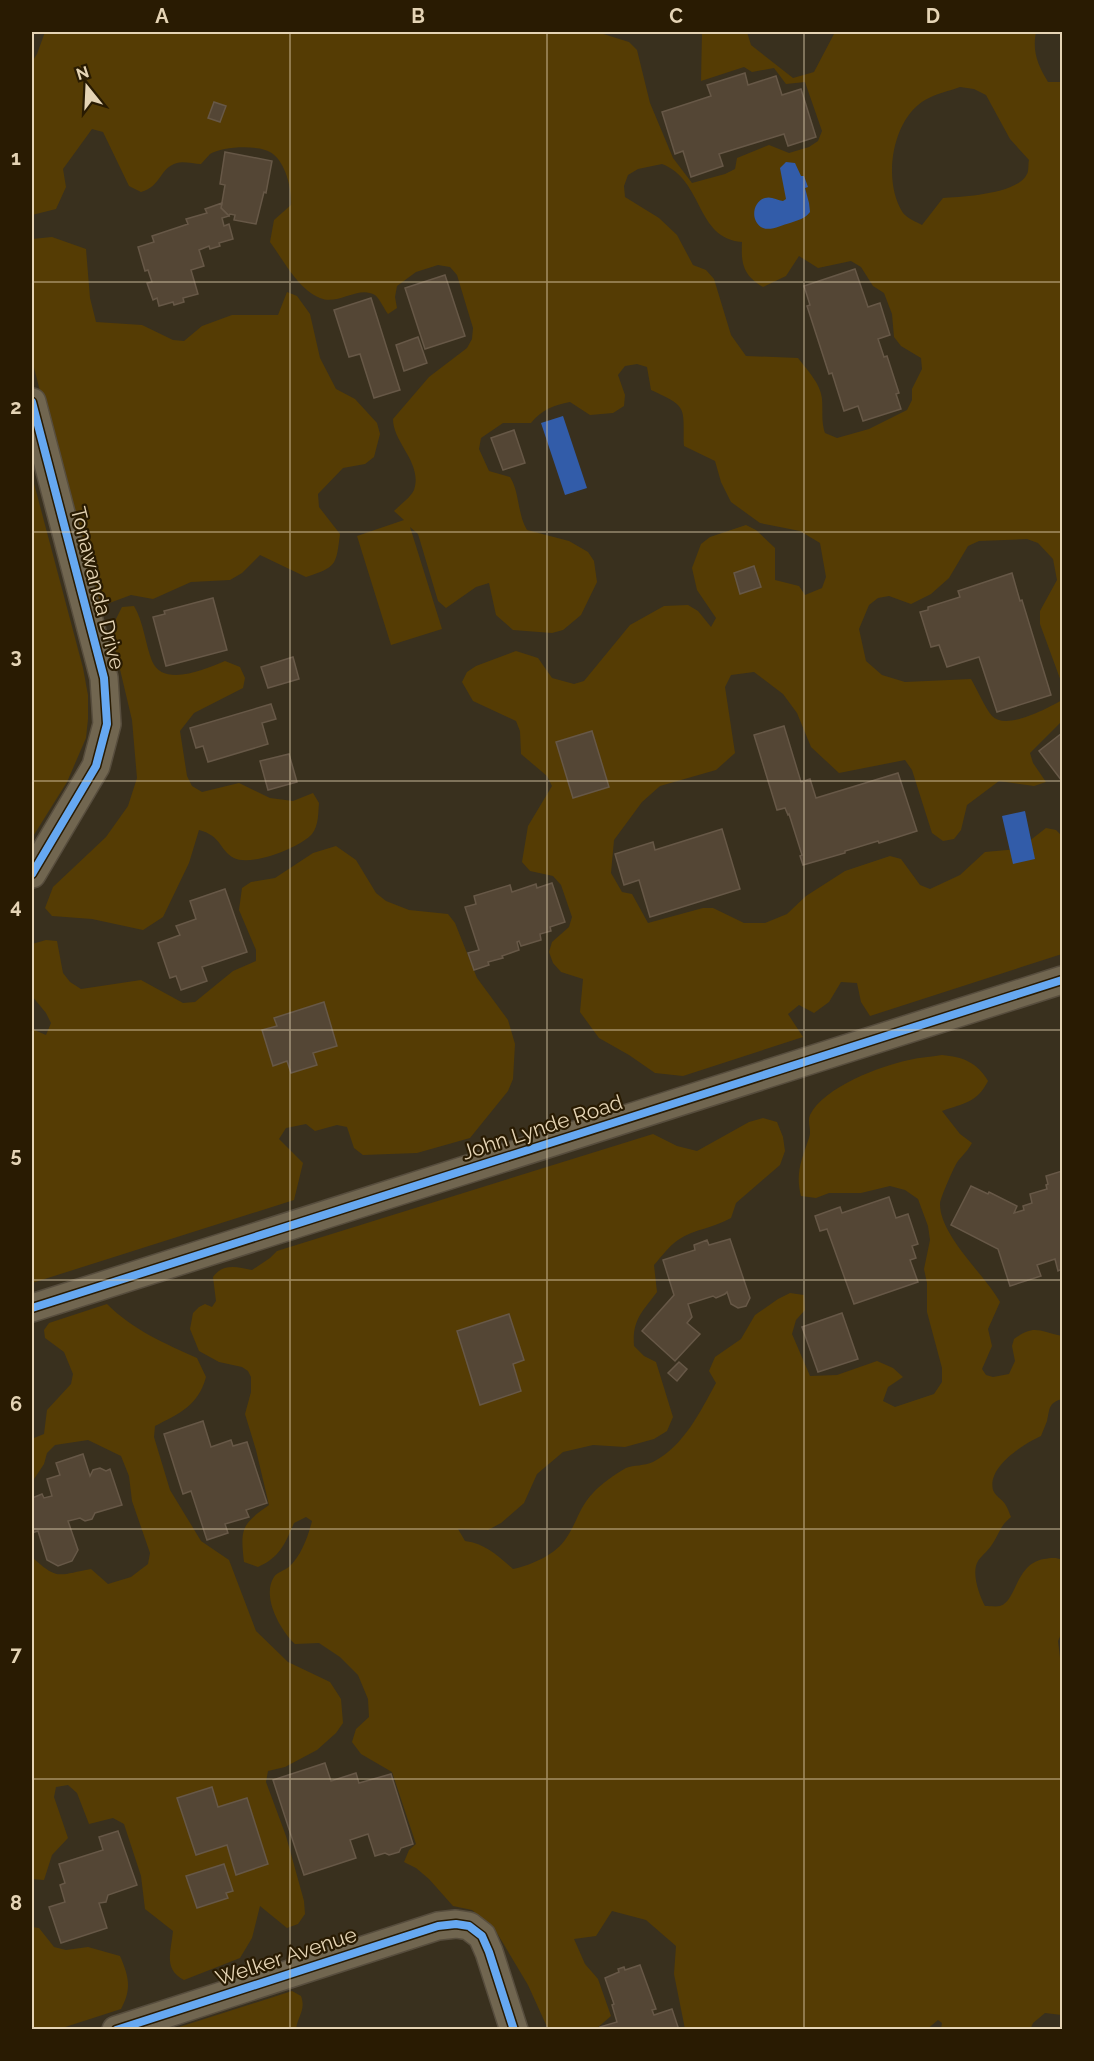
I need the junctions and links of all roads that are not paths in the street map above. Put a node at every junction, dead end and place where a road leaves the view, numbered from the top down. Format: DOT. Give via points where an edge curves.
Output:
graph roads {
  1 [pos="32,402"];
  2 [pos="32,874"];
  3 [pos="1062,980"];
  4 [pos="32,1308"];
  5 [pos="116,2030"];
  6 [pos="514,2030"];
  1 -- 2 [label="street, Tonawanda Drive" via="104,678 107,724 96,766"];
  3 -- 4 [label="street, John Lynde Road"];
  5 -- 6 [label="street, Welker Avenue" via="438,1926 456,1924 469,1926 482,1936"];
}
